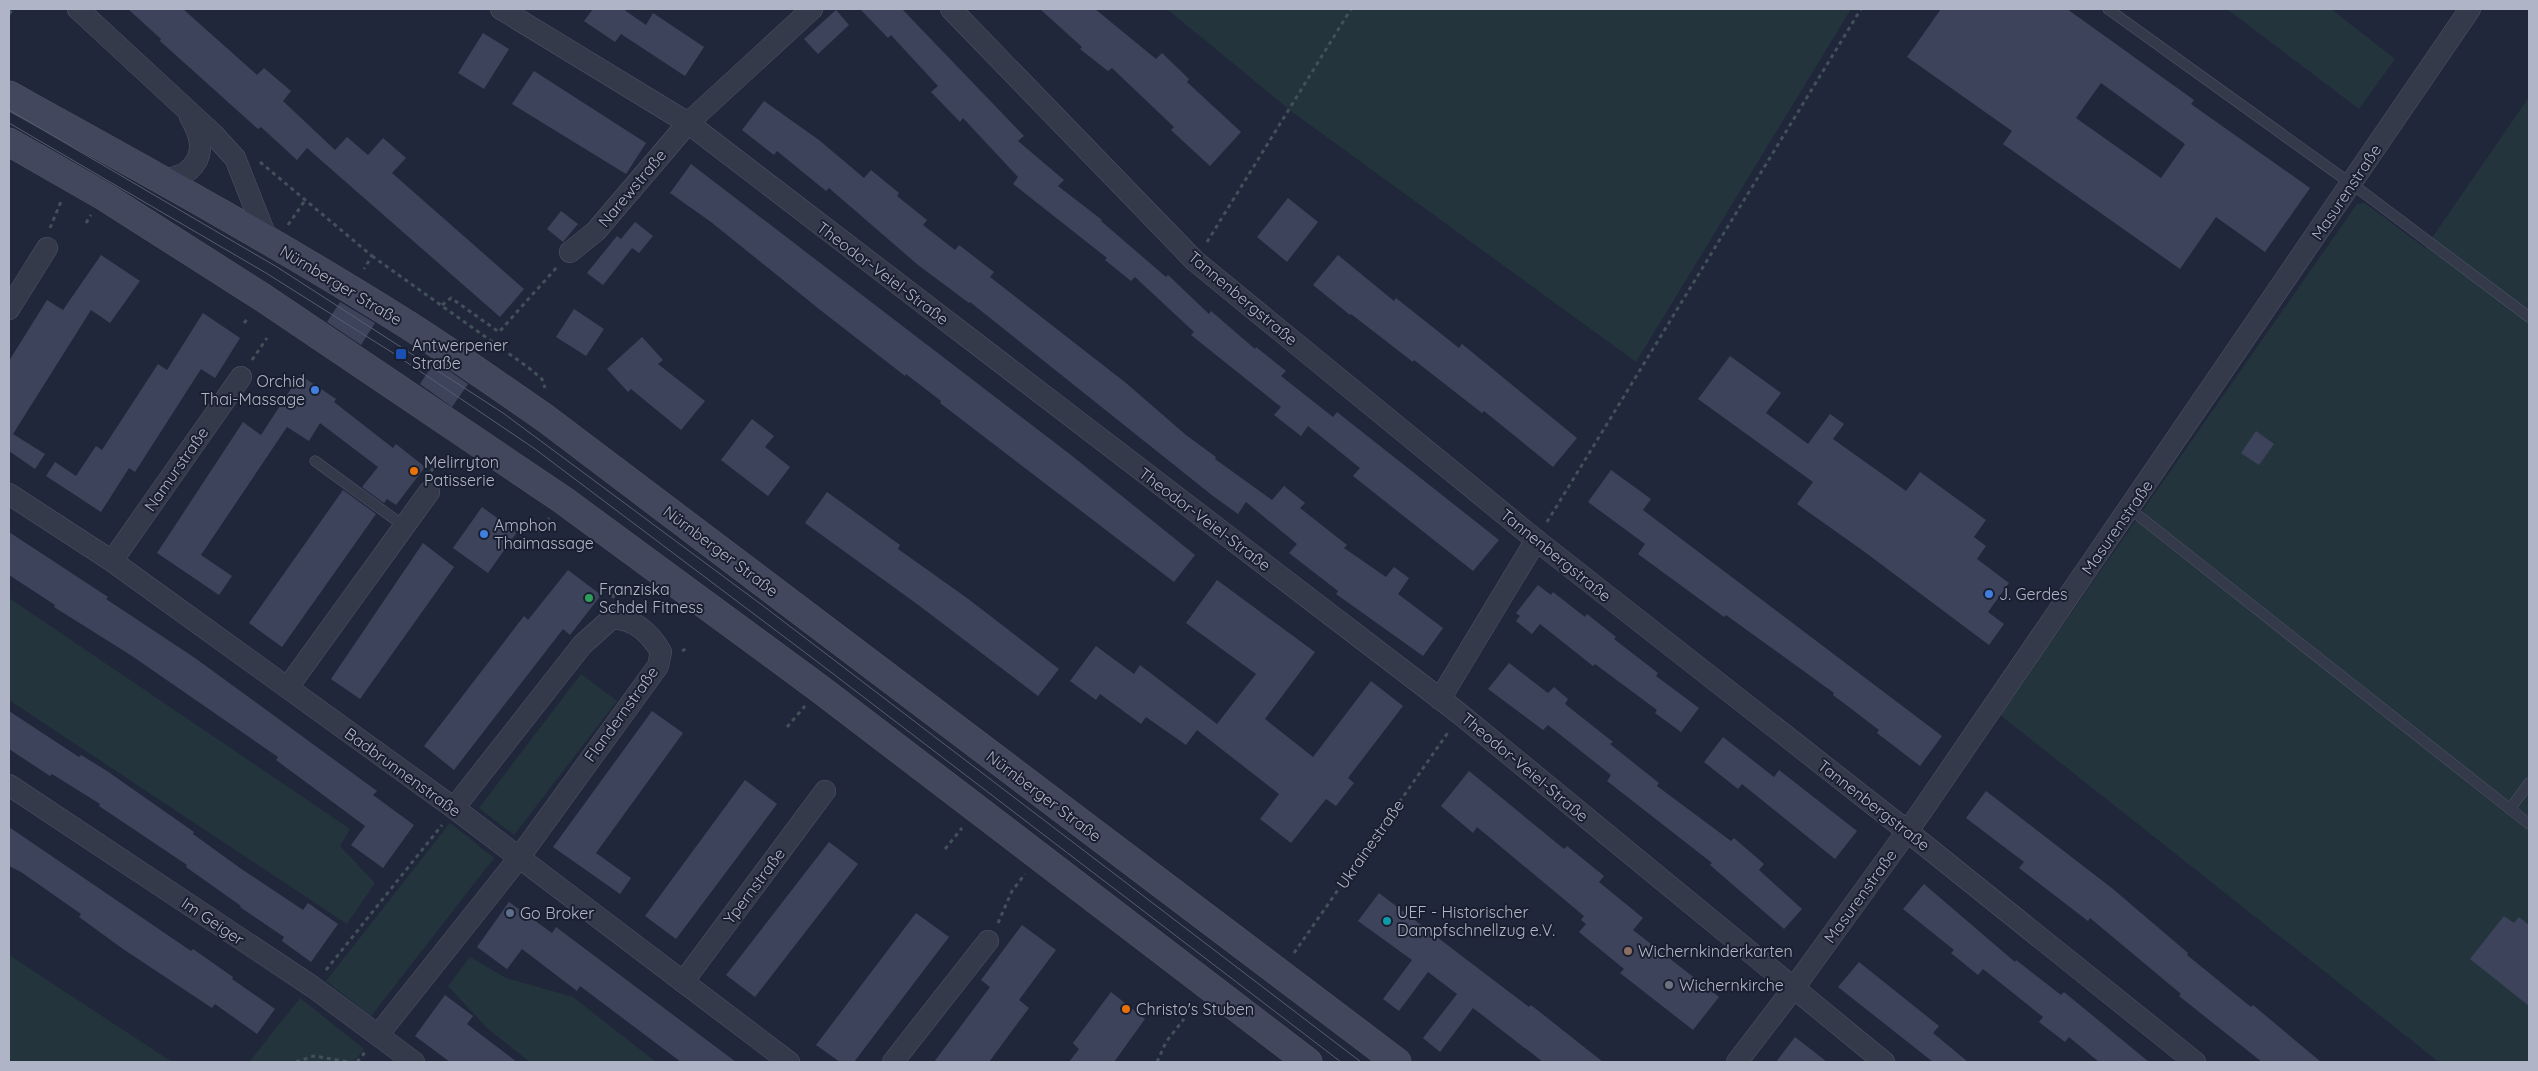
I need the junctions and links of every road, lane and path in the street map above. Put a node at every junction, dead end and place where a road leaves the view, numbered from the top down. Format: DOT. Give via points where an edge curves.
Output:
graph roads {
  1 [pos="12,9"];
  2 [pos="78,9"];
  3 [pos="501,9"];
  4 [pos="812,9"];
  5 [pos="951,9"];
  6 [pos="1351,9"];
  7 [pos="1861,9"];
  8 [pos="2108,9"];
  9 [pos="2470,9"];
  10 [pos="9,14"];
  11 [pos="9,95"];
  12 [pos="186,110"];
  13 [pos="688,123"];
  14 [pos="9,142"];
  15 [pos="235,158"];
  16 [pos="75,179"];
  17 [pos="164,181"];
  18 [pos="2351,184"];
  19 [pos="306,199"];
  20 [pos="271,242"];
  21 [pos="47,248"];
  22 [pos="570,252"];
  23 [pos="372,256"];
  24 [pos="1195,261"];
  25 [pos="353,291"];
  26 [pos="442,305"];
  27 [pos="9,309"];
  28 [pos="2529,317"];
  29 [pos="240,377"];
  30 [pos="546,392"];
  31 [pos="316,461"];
  32 [pos="430,492"];
  33 [pos="9,494"];
  34 [pos="2130,509"];
  35 [pos="404,526"];
  36 [pos="1536,540"];
  37 [pos="112,561"];
  38 [pos="288,687"];
  39 [pos="1440,699"];
  40 [pos="1460,714"];
  41 [pos="2529,783"];
  42 [pos="9,785"];
  43 [pos="825,791"];
  44 [pos="454,808"];
  45 [pos="2510,809"];
  46 [pos="2529,824"];
  47 [pos="1907,831"];
  48 [pos="1039,857"];
  49 [pos="518,859"];
  50 [pos="988,940"];
  51 [pos="1280,974"];
  52 [pos="683,982"];
  53 [pos="313,987"];
  54 [pos="1793,989"];
  55 [pos="1184,1019"];
  56 [pos="378,1035"];
  57 [pos="296,1062"];
  58 [pos="349,1062"];
  59 [pos="414,1062"];
  60 [pos="789,1062"];
  61 [pos="893,1062"];
  62 [pos="1157,1062"];
  63 [pos="1308,1062"];
  64 [pos="1397,1062"];
  65 [pos="1737,1062"];
  66 [pos="1884,1062"];
  67 [pos="2195,1062"];
  1 -- 10 [label="path"];
  2 -- 12 [label="street"];
  3 -- 13 [label="street, Theodor-Veiel-Straße"];
  4 -- 13 [label="street, Narewstraße"];
  5 -- 24 [label="street, Tannenbergstraße"];
  6 -- 24 [label="path"];
  7 -- 36 [label="path"];
  8 -- 18 [label="lane"];
  9 -- 18 [label="street, Masurenstraße"];
  11 -- 17 [label="main road, Nürnberger Straße"];
  12 -- 15 [label="street"];
  12 -- 17 [label="street" via="199,133 201,150 189,171"];
  13 -- 22 [label="street, Narewstraße" via="596,232"];
  13 -- 39 [label="street, Theodor-Veiel-Straße"];
  14 -- 16 [label="main road"];
  15 -- 19 [label="path" via="259,161"];
  15 -- 20 [label="street"];
  16 -- 21 [label="path" via="58,206"];
  16 -- 48 [label="main road" via="262,297 563,500 760,644"];
  17 -- 20 [label="main road, Nürnberger Straße"];
  18 -- 28 [label="lane"];
  18 -- 34 [label="street, Masurenstraße"];
  19 -- 20 [label="path"];
  19 -- 23 [label="path"];
  20 -- 25 [label="main road, Nürnberger Straße"];
  21 -- 27 [label="street"];
  22 -- 26 [label="path" via="500,332 451,298"];
  23 -- 25 [label="path"];
  23 -- 26 [label="path"];
  24 -- 36 [label="street, Tannenbergstraße"];
  25 -- 51 [label="main road, Nürnberger Straße" via="545,418"];
  26 -- 30 [label="path" via="529,368 542,379"];
  29 -- 37 [label="street, Namurstraße"];
  31 -- 35 [label="lane"];
  32 -- 35 [label="street"];
  33 -- 37 [label="street, Badbrunnenstraße"];
  34 -- 45 [label="lane"];
  34 -- 47 [label="street, Masurenstraße"];
  35 -- 38 [label="street"];
  36 -- 39 [label="street"];
  36 -- 47 [label="street, Tannenbergstraße"];
  37 -- 38 [label="street, Badbrunnenstraße"];
  38 -- 44 [label="street, Badbrunnenstraße"];
  39 -- 40 [label="street, Theodor-Veiel-Straße"];
  40 -- 51 [label="path, Ukrainestraße"];
  40 -- 54 [label="street, Theodor-Veiel-Straße"];
  41 -- 45 [label="lane"];
  42 -- 53 [label="street, Im Geiger"];
  43 -- 52 [label="street, Ypernstraße"];
  44 -- 49 [label="street, Badbrunnenstraße"];
  44 -- 49 [label="street, Flandernstraße" via="582,645 612,618 637,625 653,639 661,652 658,666"];
  44 -- 53 [label="path"];
  45 -- 46 [label="lane"];
  47 -- 54 [label="street, Masurenstraße"];
  47 -- 67 [label="street, Tannenbergstraße"];
  48 -- 50 [label="path" via="1012,891"];
  48 -- 63 [label="main road"];
  49 -- 52 [label="street, Badbrunnenstraße"];
  49 -- 56 [label="street, Flandernstraße"];
  50 -- 61 [label="street"];
  51 -- 64 [label="main road, Nürnberger Straße"];
  52 -- 60 [label="street, Badbrunnenstraße"];
  53 -- 56 [label="street, Im Geiger"];
  54 -- 65 [label="street, Masurenstraße"];
  54 -- 66 [label="street, Theodor-Veiel-Straße"];
  55 -- 62 [label="path" via="1166,1042"];
  56 -- 59 [label="street, Im Geiger"];
  57 -- 58 [label="path" via="314,1056"];
}
